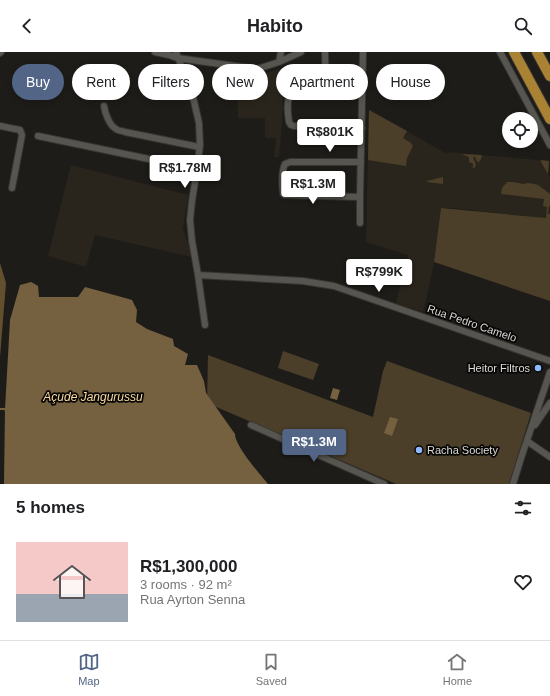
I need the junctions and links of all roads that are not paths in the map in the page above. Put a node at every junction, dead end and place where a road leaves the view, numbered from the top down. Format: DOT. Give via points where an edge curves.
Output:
graph roads {
  1 [pos="155,52"];
  2 [pos="281,52"];
  3 [pos="301,52"];
  4 [pos="325,52"];
  5 [pos="363,52"];
  6 [pos="500,52"];
  7 [pos="514,52"];
  8 [pos="537,52"];
  9 [pos="176,55"];
  10 [pos="279,62"];
  11 [pos="325,64"];
  12 [pos="363,64"];
  13 [pos="550,76"];
  14 [pos="288,100"];
  15 [pos="362,100"];
  16 [pos="104,106"];
  17 [pos="550,120"];
  18 [pos="0,126"];
  19 [pos="362,128"];
  20 [pos="38,136"];
  21 [pos="550,146"];
  22 [pos="199,147"];
  23 [pos="361,162"];
  24 [pos="197,170"];
  25 [pos="12,188"];
  26 [pos="360,197"];
  27 [pos="360,223"];
  28 [pos="198,275"];
  29 [pos="205,325"];
  30 [pos="550,361"];
  31 [pos="550,372"];
  32 [pos="550,403"];
  33 [pos="251,425"];
  34 [pos="531,430"];
  35 [pos="527,441"];
  36 [pos="550,457"];
  37 [pos="384,484"];
  38 [pos="514,484"];
  1 -- 9 [label="street"];
  2 -- 10 [label="street"];
  3 -- 10 [label="street"];
  4 -- 11 [label="street"];
  5 -- 12 [label="street"];
  6 -- 21 [label="street"];
  7 -- 17 [label="highway"];
  8 -- 13 [label="highway"];
  9 -- 10 [label="street" via="257,69"];
  9 -- 22 [label="street" via="193,97 199,123"];
  14 -- 19 [label="street" via="288,118 291,125"];
  15 -- 19 [label="street"];
  16 -- 22 [label="street" via="108,118 116,129"];
  18 -- 25 [label="street" via="20,130 22,134"];
  19 -- 23 [label="street"];
  20 -- 24 [label="street"];
  22 -- 24 [label="street"];
  23 -- 26 [label="street"];
  23 -- 26 [label="street" via="290,162 284,167 282,190 286,195"];
  24 -- 28 [label="street" via="190,220"];
  26 -- 27 [label="street"];
  28 -- 29 [label="street"];
  28 -- 30 [label="street, Rua Pedro Camelo" via="303,281 334,286"];
  31 -- 34 [label="street"];
  32 -- 34 [label="street"];
  33 -- 37 [label="street"];
  34 -- 35 [label="street"];
  35 -- 36 [label="street"];
  35 -- 38 [label="street"];
}
